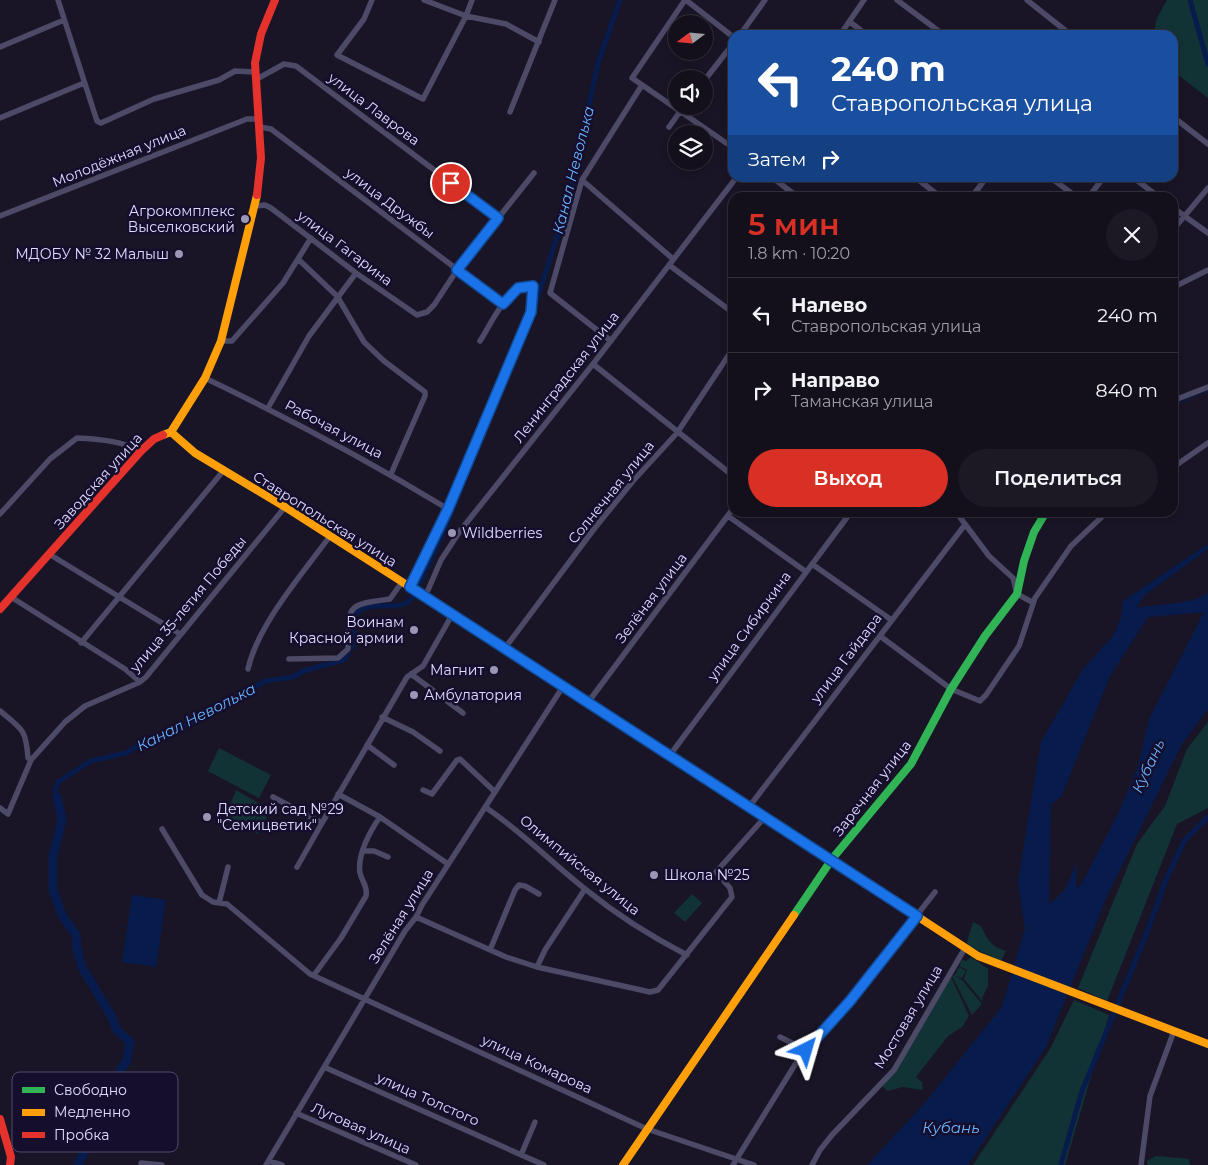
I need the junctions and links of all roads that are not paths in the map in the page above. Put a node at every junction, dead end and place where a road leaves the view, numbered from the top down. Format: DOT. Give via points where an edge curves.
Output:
graph roads {
  1 [pos="58,0"];
  2 [pos="275,0"];
  3 [pos="372,0"];
  4 [pos="424,0"];
  5 [pos="472,0"];
  6 [pos="555,0"];
  7 [pos="685,0"];
  8 [pos="765,0"];
  9 [pos="864,0"];
  10 [pos="897,0"];
  11 [pos="1027,0"];
  12 [pos="466,16"];
  13 [pos="64,20"];
  14 [pos="850,22"];
  15 [pos="744,30"];
  16 [pos="844,30"];
  17 [pos="860,30"];
  18 [pos="937,30"];
  19 [pos="1065,30"];
  20 [pos="728,33"];
  21 [pos="539,42"];
  22 [pos="0,47"];
  23 [pos="728,50"];
  24 [pos="713,70"];
  25 [pos="255,76"];
  26 [pos="84,83"];
  27 [pos="642,84"];
  28 [pos="668,100"];
  29 [pos="510,112"];
  30 [pos="691,115"];
  31 [pos="0,118"];
  32 [pos="247,118"];
  33 [pos="1178,121"];
  34 [pos="259,123"];
  35 [pos="728,144"];
  36 [pos="1208,144"];
  37 [pos="534,173"];
  38 [pos="582,180"];
  39 [pos="733,182"];
  40 [pos="778,182"];
  41 [pos="921,182"];
  42 [pos="1056,182"];
  43 [pos="1139,182"];
  44 [pos="1208,188"];
  45 [pos="791,192"];
  46 [pos="934,192"];
  47 [pos="1070,192"];
  48 [pos="1152,192"];
  49 [pos="256,206"];
  50 [pos="1178,211"];
  51 [pos="0,216"];
  52 [pos="1186,217"];
  53 [pos="498,218"];
  54 [pos="1178,225"];
  55 [pos="1208,233"];
  56 [pos="311,238"];
  57 [pos="298,259"];
  58 [pos="673,259"];
  59 [pos="669,265"];
  60 [pos="457,270"];
  61 [pos="1208,270"];
  62 [pos="356,273"];
  63 [pos="1178,285"];
  64 [pos="338,296"];
  65 [pos="503,304"];
  66 [pos="728,309"];
  67 [pos="221,341"];
  68 [pos="480,341"];
  69 [pos="611,341"];
  70 [pos="728,356"];
  71 [pos="593,364"];
  72 [pos="205,378"];
  73 [pos="1208,387"];
  74 [pos="1178,399"];
  75 [pos="268,408"];
  76 [pos="171,432"];
  77 [pos="677,433"];
  78 [pos="1208,443"];
  79 [pos="140,451"];
  80 [pos="1178,464"];
  81 [pos="224,470"];
  82 [pos="728,472"];
  83 [pos="391,474"];
  84 [pos="285,507"];
  85 [pos="448,509"];
  86 [pos="0,514"];
  87 [pos="728,516"];
  88 [pos="729,517"];
  89 [pos="847,517"];
  90 [pos="959,517"];
  91 [pos="1043,517"];
  92 [pos="1102,517"];
  93 [pos="964,526"];
  94 [pos="330,536"];
  95 [pos="49,554"];
  96 [pos="812,564"];
  97 [pos="805,571"];
  98 [pos="402,582"];
  99 [pos="411,588"];
  100 [pos="1017,594"];
  101 [pos="424,596"];
  102 [pos="11,598"];
  103 [pos="119,598"];
  104 [pos="1032,602"];
  105 [pos="0,609"];
  106 [pos="452,615"];
  107 [pos="890,619"];
  108 [pos="180,634"];
  109 [pos="880,636"];
  110 [pos="81,643"];
  111 [pos="505,648"];
  112 [pos="289,659"];
  113 [pos="248,668"];
  114 [pos="411,674"];
  115 [pos="140,682"];
  116 [pos="564,685"];
  117 [pos="951,689"];
  118 [pos="589,701"];
  119 [pos="0,711"];
  120 [pos="463,713"];
  121 [pos="382,718"];
  122 [pos="367,746"];
  123 [pos="440,751"];
  124 [pos="670,754"];
  125 [pos="31,760"];
  126 [pos="394,765"];
  127 [pos="423,790"];
  128 [pos="494,791"];
  129 [pos="338,794"];
  130 [pos="273,797"];
  131 [pos="485,806"];
  132 [pos="749,807"];
  133 [pos="0,808"];
  134 [pos="380,817"];
  135 [pos="765,817"];
  136 [pos="322,823"];
  137 [pos="162,828"];
  138 [pos="363,851"];
  139 [pos="388,858"];
  140 [pos="832,859"];
  141 [pos="448,864"];
  142 [pos="297,867"];
  143 [pos="228,868"];
  144 [pos="585,889"];
  145 [pos="935,892"];
  146 [pos="539,894"];
  147 [pos="219,903"];
  148 [pos="917,916"];
  149 [pos="416,917"];
  150 [pos="965,948"];
  151 [pos="490,950"];
  152 [pos="687,955"];
  153 [pos="538,967"];
  154 [pos="314,975"];
  155 [pos="364,999"];
  156 [pos="1174,1031"];
  157 [pos="780,1037"];
  158 [pos="1208,1044"];
  159 [pos="806,1050"];
  160 [pos="324,1067"];
  161 [pos="296,1113"];
  162 [pos="2,1122"];
  163 [pos="535,1122"];
  164 [pos="647,1129"];
  165 [pos="521,1155"];
  166 [pos="734,1162"];
  167 [pos="142,1163"];
  168 [pos="268,1163"];
  169 [pos="10,1165"];
  170 [pos="162,1165"];
  171 [pos="282,1165"];
  172 [pos="416,1165"];
  173 [pos="544,1165"];
  174 [pos="623,1165"];
  175 [pos="754,1165"];
  176 [pos="812,1165"];
  177 [pos="1141,1165"];
  1 -- 13 [label="street"];
  2 -- 25 [label="main road" via="261,34"];
  3 -- 12 [label="street" via="364,19 337,55 423,99"];
  4 -- 12 [label="street"];
  5 -- 12 [label="street"];
  6 -- 21 [label="street"];
  7 -- 20 [label="street"];
  7 -- 27 [label="street" via="632,78"];
  8 -- 15 [label="street"];
  9 -- 14 [label="street"];
  10 -- 18 [label="street"];
  11 -- 19 [label="street"];
  12 -- 21 [label="street" via="506,24"];
  13 -- 22 [label="street"];
  13 -- 26 [label="street"];
  14 -- 16 [label="street"];
  14 -- 17 [label="street"];
  21 -- 29 [label="street"];
  23 -- 24 [label="street"];
  25 -- 26 [label="street" via="235,71 219,80 154,99 101,123 97,122"];
  25 -- 34 [label="main road"];
  25 -- 53 [label="street, улица Лаврова" via="284,64 296,66"];
  26 -- 31 [label="street"];
  27 -- 28 [label="street"];
  27 -- 38 [label="street"];
  30 -- 35 [label="street"];
  32 -- 34 [label="street, улица Дружбы"];
  32 -- 51 [label="street, Молодёжная улица"];
  33 -- 36 [label="street"];
  34 -- 49 [label="main road" via="261,158"];
  34 -- 60 [label="street, улица Дружбы"];
  37 -- 53 [label="street"];
  38 -- 58 [label="street"];
  38 -- 69 [label="street" via="550,292"];
  39 -- 58 [label="street, Ленинградская улица"];
  40 -- 45 [label="street"];
  41 -- 46 [label="street"];
  42 -- 47 [label="street"];
  43 -- 48 [label="street"];
  44 -- 52 [label="street"];
  49 -- 56 [label="street, улица Гагарина" via="271,208"];
  49 -- 67 [label="main road"];
  50 -- 52 [label="street"];
  52 -- 54 [label="street"];
  52 -- 55 [label="street"];
  53 -- 60 [label="street"];
  56 -- 57 [label="street"];
  56 -- 62 [label="street, улица Гагарина"];
  57 -- 64 [label="street"];
  57 -- 67 [label="street" via="283,283 232,341"];
  58 -- 59 [label="street, Ленинградская улица"];
  59 -- 66 [label="street"];
  59 -- 69 [label="street, Ленинградская улица"];
  60 -- 62 [label="street, улица Гагарина" via="434,305 427,312 417,314"];
  60 -- 65 [label="street, улица Дружбы"];
  61 -- 63 [label="street"];
  62 -- 64 [label="street"];
  64 -- 75 [label="street" via="309,336"];
  64 -- 83 [label="street" via="364,342 384,362 425,392"];
  65 -- 68 [label="street"];
  65 -- 85 [label="street" via="518,288 533,286 531,312"];
  67 -- 72 [label="main road"];
  69 -- 71 [label="street, Ленинградская улица"];
  70 -- 77 [label="street, Солнечная улица"];
  71 -- 77 [label="street"];
  71 -- 101 [label="street, Ленинградская улица" via="460,531 440,560"];
  72 -- 75 [label="street, Рабочая улица"];
  72 -- 76 [label="main road"];
  73 -- 74 [label="street"];
  75 -- 83 [label="street, Рабочая улица"];
  76 -- 79 [label="main road, Заводская улица" via="154,439"];
  76 -- 81 [label="main road, Ставропольская улица" via="195,453"];
  77 -- 82 [label="street"];
  77 -- 111 [label="street, Солнечная улица" via="594,529"];
  78 -- 80 [label="street"];
  79 -- 86 [label="street" via="130,445 77,438 50,459"];
  79 -- 95 [label="main road, Заводская улица"];
  81 -- 84 [label="main road, Ставропольская улица"];
  81 -- 103 [label="street"];
  83 -- 85 [label="street, Рабочая улица"];
  84 -- 94 [label="main road, Ставропольская улица"];
  84 -- 108 [label="street, улица 35-летия Победы"];
  85 -- 99 [label="street"];
  87 -- 118 [label="street, Зелёная улица"];
  88 -- 97 [label="street"];
  89 -- 96 [label="street, улица Сибиркина"];
  90 -- 93 [label="street"];
  91 -- 100 [label="main road, Заречная улица" via="1024,561"];
  92 -- 104 [label="street" via="1071,546"];
  93 -- 100 [label="street" via="1013,578"];
  93 -- 107 [label="street, улица Гайдара"];
  94 -- 98 [label="main road, Ставропольская улица"];
  94 -- 113 [label="street" via="267,624 252,652"];
  95 -- 102 [label="main road, Заводская улица"];
  95 -- 103 [label="street"];
  96 -- 97 [label="street, улица Сибиркина"];
  96 -- 107 [label="street"];
  97 -- 124 [label="street, улица Сибиркина"];
  98 -- 99 [label="main road, Ставропольская улица"];
  98 -- 112 [label="street" via="390,599 352,608 348,649 338,658"];
  99 -- 101 [label="main road, Ставропольская улица"];
  100 -- 104 [label="street"];
  100 -- 117 [label="main road, Заречная улица" via="984,636"];
  101 -- 106 [label="main road, Ставропольская улица"];
  102 -- 105 [label="main road, Заводская улица"];
  102 -- 110 [label="street"];
  103 -- 108 [label="street"];
  103 -- 110 [label="street"];
  104 -- 117 [label="street" via="1019,646 986,695 980,701 974,700"];
  106 -- 111 [label="main road, Ставропольская улица"];
  106 -- 114 [label="street" via="423,666"];
  107 -- 109 [label="street, улица Гайдара"];
  108 -- 115 [label="street, улица 35-летия Победы"];
  109 -- 117 [label="street"];
  109 -- 132 [label="street, улица Гайдара"];
  110 -- 115 [label="street" via="124,668"];
  111 -- 116 [label="main road, Ставропольская улица"];
  114 -- 120 [label="street"];
  114 -- 121 [label="street"];
  115 -- 125 [label="street, улица 35-летия Победы" via="85,706"];
  116 -- 118 [label="main road, Ставропольская улица"];
  116 -- 128 [label="street, Зелёная улица"];
  117 -- 140 [label="main road, Заречная улица" via="911,764"];
  118 -- 124 [label="main road, Ставропольская улица"];
  119 -- 125 [label="street" via="22,729"];
  121 -- 122 [label="street"];
  121 -- 123 [label="street" via="413,732"];
  122 -- 126 [label="street"];
  122 -- 129 [label="street"];
  124 -- 132 [label="main road, Ставропольская улица"];
  125 -- 133 [label="street, улица 35-летия Победы" via="8,814"];
  127 -- 128 [label="street" via="432,794 460,759"];
  128 -- 131 [label="street, Зелёная улица"];
  129 -- 134 [label="street"];
  129 -- 136 [label="street"];
  130 -- 136 [label="street"];
  131 -- 141 [label="street, Зелёная улица"];
  131 -- 144 [label="street, Олимпийская улица"];
  132 -- 135 [label="main road, Ставропольская улица"];
  134 -- 138 [label="street"];
  134 -- 141 [label="street"];
  135 -- 140 [label="main road, Ставропольская улица"];
  135 -- 152 [label="street" via="716,872 730,888 732,897"];
  136 -- 142 [label="street"];
  137 -- 147 [label="street, улица Комарова" via="202,895"];
  138 -- 139 [label="street" via="374,851"];
  138 -- 154 [label="street" via="360,874 367,889 366,896"];
  140 -- 148 [label="main road, Ставропольская улица"];
  140 -- 164 [label="main road, Заречная улица"];
  141 -- 149 [label="street, Зелёная улица"];
  143 -- 147 [label="street"];
  144 -- 152 [label="street, Олимпийская улица" via="633,926"];
  144 -- 153 [label="street" via="545,950"];
  145 -- 148 [label="street"];
  146 -- 151 [label="street" via="519,885"];
  147 -- 154 [label="street, улица Комарова" via="227,904 304,971"];
  148 -- 150 [label="main road, Ставропольская улица"];
  148 -- 159 [label="street" via="850,1001"];
  149 -- 151 [label="street"];
  149 -- 155 [label="street, Зелёная улица" via="404,931"];
  150 -- 156 [label="main road, Ставропольская улица" via="997,965"];
  150 -- 176 [label="street, Мостовая улица" via="894,1070 832,1135"];
  151 -- 153 [label="street"];
  152 -- 153 [label="street" via="664,986 650,992"];
  154 -- 155 [label="street, улица Комарова"];
  155 -- 160 [label="street, Зелёная улица"];
  155 -- 164 [label="street, улица Комарова"];
  156 -- 158 [label="main road, Ставропольская улица"];
  156 -- 177 [label="street" via="1150,1096"];
  157 -- 159 [label="street"];
  159 -- 166 [label="street"];
  160 -- 161 [label="street, Зелёная улица"];
  160 -- 165 [label="street, улица Толстого"];
  161 -- 168 [label="street, Зелёная улица"];
  161 -- 172 [label="street, Луговая улица"];
  162 -- 169 [label="main road"];
  163 -- 165 [label="street"];
  164 -- 166 [label="street, улица Комарова"];
  164 -- 174 [label="main road, Заречная улица"];
  165 -- 173 [label="street, улица Толстого"];
  166 -- 175 [label="street, улица Комарова"];
  167 -- 170 [label="street"];
  168 -- 171 [label="street"];
}
